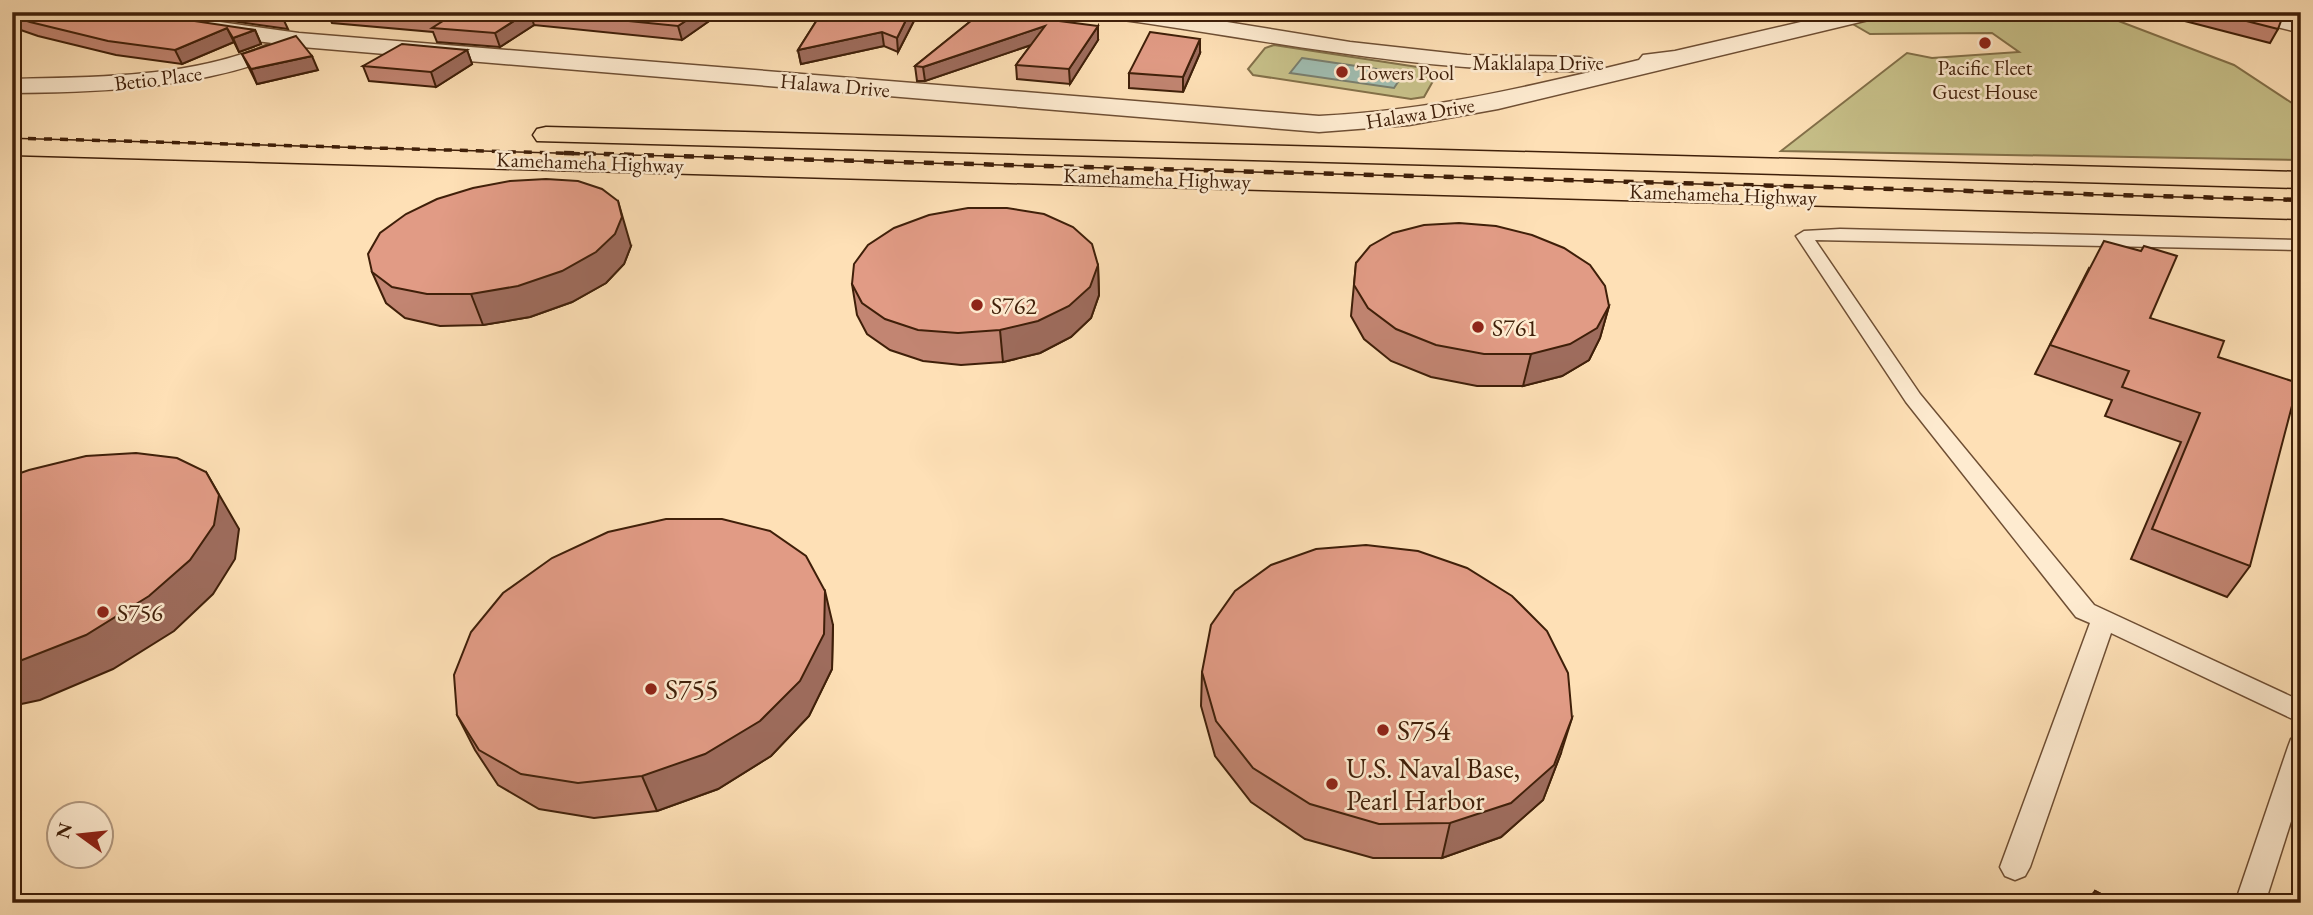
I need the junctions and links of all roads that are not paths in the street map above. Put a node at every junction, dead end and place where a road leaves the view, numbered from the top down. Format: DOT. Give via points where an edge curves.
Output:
graph roads {
  1 [pos="124,12"];
  2 [pos="1118,12"];
  3 [pos="1873,12"];
  4 [pos="2244,12"];
  5 [pos="2301,26"];
  6 [pos="299,40"];
  7 [pos="1675,58"];
  8 [pos="1522,65"];
  9 [pos="12,86"];
  10 [pos="1545,89"];
  11 [pos="12,123"];
  12 [pos="248,128"];
  13 [pos="526,134"];
  14 [pos="12,147"];
  15 [pos="2301,180"];
  16 [pos="2301,210"];
  17 [pos="2301,245"];
  18 [pos="2103,620"];
  19 [pos="2301,713"];
  20 [pos="2301,747"];
  21 [pos="2015,867"];
  22 [pos="2250,903"];
  1 -- 6 [label="street, Halawa Drive"];
  2 -- 8 [label="street, Maklalapa Drive" via="1404,56"];
  3 -- 7 [label="street, Maklalapa Drive"];
  4 -- 5 [label="street"];
  6 -- 9 [label="street, Betio Place" via="233,66 185,77"];
  6 -- 10 [label="street, Halawa Drive" via="1319,124 1426,117"];
  7 -- 8 [label="street, Maklalapa Drive"];
  7 -- 10 [label="street, Halawa Drive"];
  8 -- 10 [label="street" via="1541,75"];
  11 -- 12 [label="main road"];
  13 -- 15 [label="main road, Kamehameha Highway"];
  14 -- 16 [label="main road, Kamehameha Highway"];
  17 -- 18 [label="lane" via="1804,236 1913,398 2085,611"];
  18 -- 19 [label="lane"];
  18 -- 21 [label="lane"];
  20 -- 22 [label="lane"];
}
